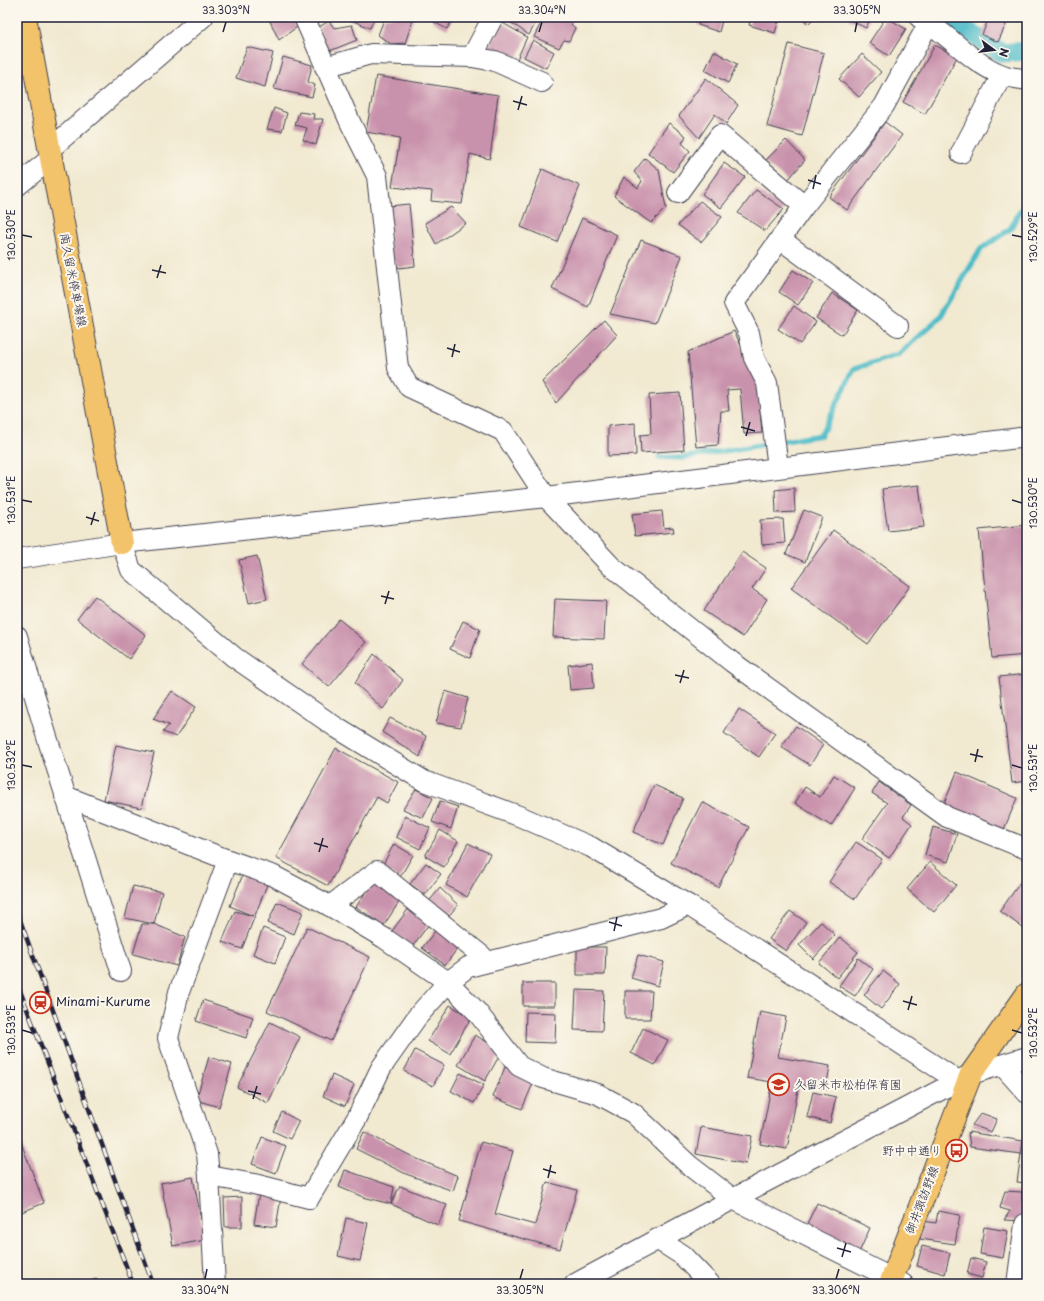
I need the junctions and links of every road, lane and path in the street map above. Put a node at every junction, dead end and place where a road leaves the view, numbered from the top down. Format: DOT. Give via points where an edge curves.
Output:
graph roads {
  1 [pos="25,17"];
  2 [pos="203,17"];
  3 [pos="304,17"];
  4 [pos="493,17"];
  5 [pos="927,19"];
  6 [pos="472,56"];
  7 [pos="325,67"];
  8 [pos="1002,75"];
  9 [pos="1027,80"];
  10 [pos="542,82"];
  11 [pos="961,153"];
  12 [pos="50,154"];
  13 [pos="21,179"];
  14 [pos="678,193"];
  15 [pos="804,206"];
  16 [pos="780,240"];
  17 [pos="898,326"];
  18 [pos="1027,437"];
  19 [pos="778,467"];
  20 [pos="546,497"];
  21 [pos="122,544"];
  22 [pos="17,559"];
  23 [pos="17,636"];
  24 [pos="65,796"];
  25 [pos="1027,849"];
  26 [pos="228,860"];
  27 [pos="688,905"];
  28 [pos="330,906"];
  29 [pos="485,962"];
  30 [pos="121,971"];
  31 [pos="448,982"];
  32 [pos="1027,994"];
  33 [pos="1027,1057"];
  34 [pos="1002,1065"];
  35 [pos="964,1078"];
  36 [pos="1027,1093"];
  37 [pos="209,1176"];
  38 [pos="733,1199"];
  39 [pos="1027,1224"];
  40 [pos="657,1239"];
  41 [pos="895,1283"];
  42 [pos="215,1284"];
  43 [pos="575,1284"];
  44 [pos="710,1284"];
  45 [pos="1017,1284"];
  1 -- 12 [label="main road, 南久留米停車場線"];
  2 -- 12 [label="street"];
  3 -- 7 [label="street"];
  4 -- 6 [label="street"];
  5 -- 8 [label="street" via="970,55"];
  5 -- 15 [label="street" via="884,106"];
  6 -- 7 [label="street" via="371,54"];
  6 -- 10 [label="street" via="495,61"];
  7 -- 20 [label="street" via="377,176 398,368 409,387 503,431"];
  8 -- 9 [label="street"];
  8 -- 11 [label="street"];
  12 -- 13 [label="street"];
  12 -- 21 [label="main road, 南久留米停車場線"];
  14 -- 15 [label="street" via="720,135"];
  15 -- 16 [label="street"];
  16 -- 17 [label="street"];
  16 -- 19 [label="street" via="734,303 749,333 754,358 768,383"];
  18 -- 19 [label="street"];
  19 -- 20 [label="street"];
  20 -- 21 [label="street"];
  20 -- 25 [label="street" via="611,566 732,662 947,817"];
  21 -- 22 [label="street"];
  21 -- 27 [label="street" via="131,570 234,657 337,728 424,781 519,816 591,847"];
  23 -- 24 [label="street"];
  24 -- 26 [label="street"];
  24 -- 30 [label="street"];
  26 -- 28 [label="street" via="274,876"];
  26 -- 37 [label="street" via="179,992 168,1038 207,1154"];
  27 -- 29 [label="street" via="661,918"];
  27 -- 35 [label="street"];
  28 -- 29 [label="street" via="377,872 482,956"];
  28 -- 31 [label="street" via="384,938"];
  29 -- 31 [label="street" via="468,967"];
  31 -- 37 [label="street" via="417,1017 381,1068 357,1118 309,1198"];
  31 -- 38 [label="street" via="477,1012 519,1066 543,1078 598,1094 633,1113 690,1166"];
  32 -- 35 [label="main road, 御井諏訪野線"];
  33 -- 34 [label="street"];
  34 -- 35 [label="street"];
  34 -- 36 [label="street"];
  35 -- 38 [label="street"];
  35 -- 41 [label="main road, 御井諏訪野線"];
  37 -- 42 [label="street"];
  38 -- 40 [label="street"];
  38 -- 41 [label="street"];
  39 -- 45 [label="street"];
  40 -- 43 [label="street"];
  40 -- 44 [label="street" via="682,1255"];
}
